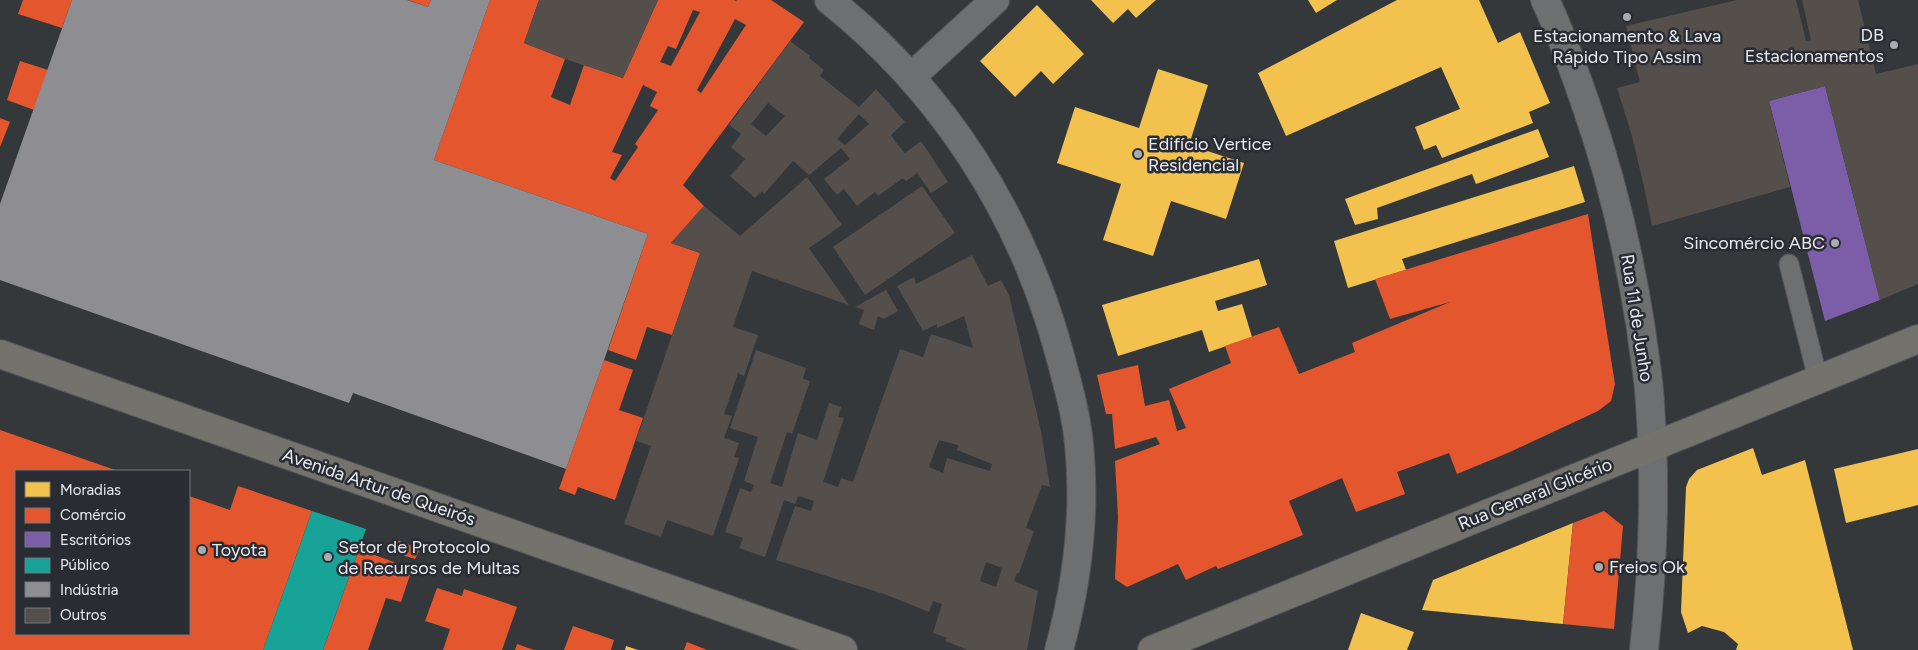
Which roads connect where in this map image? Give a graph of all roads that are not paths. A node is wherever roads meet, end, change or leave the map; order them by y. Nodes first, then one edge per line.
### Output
1 (829, 0) edge
2 (995, 0) edge
3 (1545, 0) edge
4 (912, 76) junction
5 (1789, 264) dead end
6 (1918, 339) edge
7 (0, 354) edge
8 (1818, 380) junction
9 (1652, 446) junction
10 (843, 650) edge
11 (1059, 650) edge
12 (1152, 650) edge
13 (1644, 650) edge

1 - 4 street
2 - 4 street
3 - 9 street, Rua 11 de Junho
4 - 11 street
5 - 8 lane
6 - 8 main road, Rua General Glicério
7 - 10 main road, Avenida Artur de Queirós
8 - 9 main road, Rua General Glicério
9 - 12 main road, Rua General Glicério
9 - 13 street, Rua 11 de Junho

